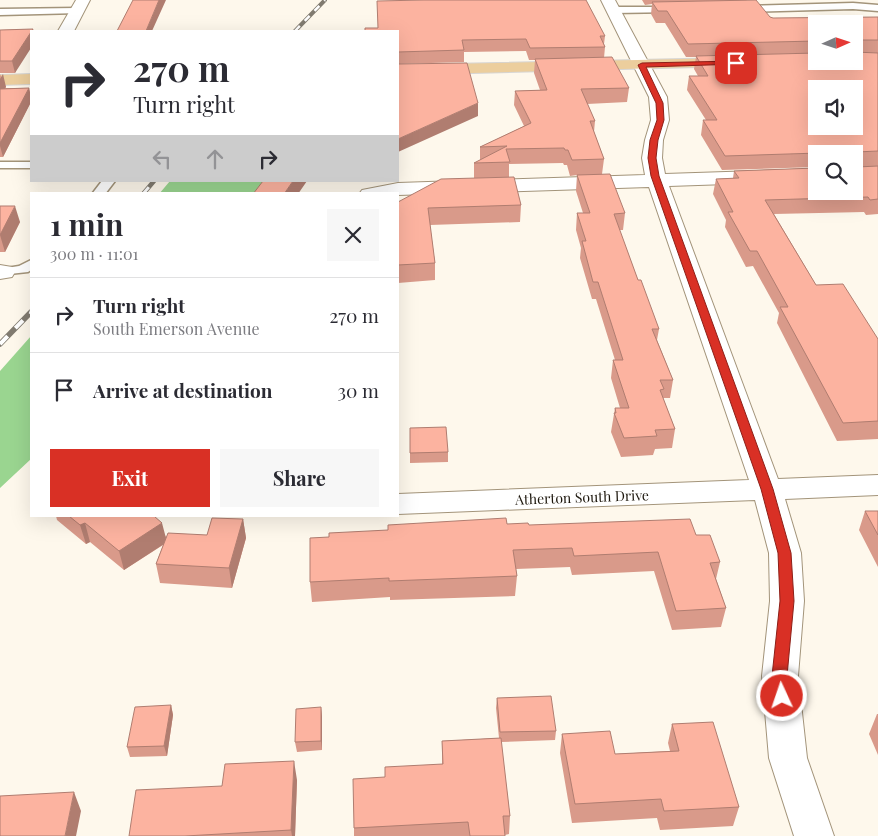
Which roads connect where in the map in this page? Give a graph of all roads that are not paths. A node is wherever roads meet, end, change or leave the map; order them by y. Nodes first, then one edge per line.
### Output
1 (611, 5) edge
2 (80, 6) edge
3 (878, 8) edge
4 (733, 9) edge
5 (679, 10) edge
6 (0, 12) edge
7 (67, 30) edge
8 (746, 62) edge
9 (642, 65) junction
10 (399, 70) edge
11 (30, 79) edge
12 (0, 80) edge
13 (0, 165) edge
14 (30, 165) edge
15 (808, 176) edge
16 (657, 181) junction
17 (108, 182) edge
18 (100, 192) edge
19 (380, 192) edge
20 (30, 265) edge
21 (2, 272) edge
22 (878, 485) edge
23 (767, 489) junction
24 (399, 504) edge
25 (814, 836) edge

1 - 5 lane
1 - 9 street
2 - 6 lane
2 - 7 street
3 - 4 lane
8 - 9 main road
9 - 10 main road
9 - 16 street
11 - 12 main road
13 - 14 lane
15 - 16 street
16 - 19 street
16 - 23 street
17 - 18 lane
20 - 21 lane
22 - 23 street, Atherton South Drive
23 - 24 street, Atherton South Drive
23 - 25 street

